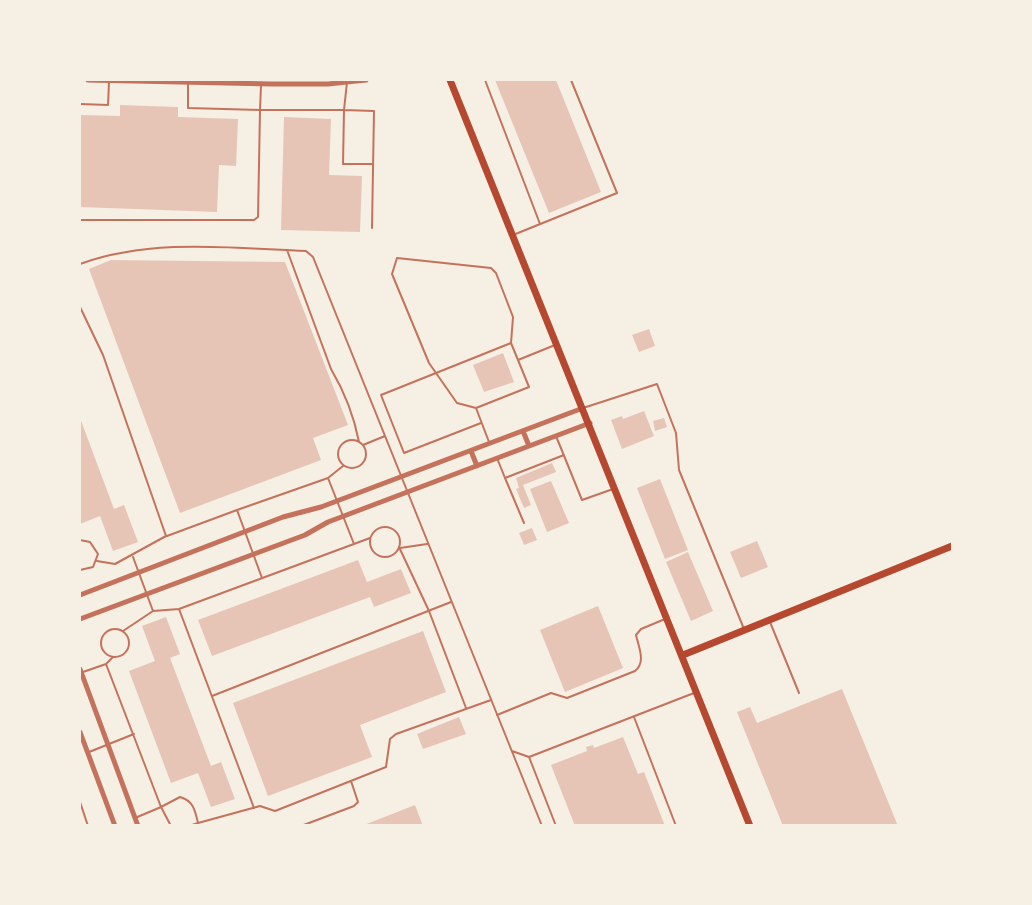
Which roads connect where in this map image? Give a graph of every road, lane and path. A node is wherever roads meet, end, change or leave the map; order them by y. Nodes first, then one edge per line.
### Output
1 (88, 80) edge
2 (109, 80) edge
3 (152, 80) edge
4 (366, 80) edge
5 (450, 80) edge
6 (485, 80) edge
7 (571, 80) edge
8 (188, 81) junction
9 (272, 82) edge
10 (347, 82) junction
11 (261, 83) junction
12 (80, 104) edge
13 (260, 110) junction
14 (344, 110) junction
15 (373, 165) junction
16 (80, 220) edge
17 (540, 224) junction
18 (372, 228) dead end
19 (513, 235) junction
20 (287, 250) junction
21 (80, 264) edge
22 (80, 308) edge
23 (511, 343) junction
24 (558, 344) junction
25 (518, 360) junction
26 (436, 373) junction
27 (476, 408) junction
28 (583, 408) junction
29 (482, 423) junction
30 (590, 423) junction
31 (523, 431) junction
32 (385, 436) junction
33 (556, 436) junction
34 (359, 442) junction
35 (489, 444) junction
36 (363, 445) junction
37 (530, 446) junction
38 (471, 451) junction
39 (564, 455) junction
40 (497, 458) junction
41 (343, 466) junction
42 (477, 466) junction
43 (402, 477) junction
44 (328, 478) junction
45 (505, 478) junction
46 (615, 488) junction
47 (407, 492) junction
48 (336, 501) junction
49 (237, 510) junction
50 (342, 516) junction
51 (524, 523) dead end
52 (244, 532) junction
53 (166, 536) junction
54 (370, 538) junction
55 (80, 540) edge
56 (354, 544) junction
57 (428, 544) junction
58 (952, 546) edge
59 (400, 547) junction
60 (253, 554) junction
61 (133, 556) junction
62 (97, 561) junction
63 (80, 570) edge
64 (137, 572) junction
65 (262, 578) junction
66 (146, 594) junction
67 (80, 595) edge
68 (452, 602) junction
69 (179, 609) junction
70 (153, 611) junction
71 (429, 611) junction
72 (668, 618) junction
73 (80, 619) edge
74 (770, 622) junction
75 (123, 632) junction
76 (745, 632) junction
77 (683, 655) junction
78 (112, 657) junction
79 (106, 664) junction
80 (80, 671) edge
81 (698, 692) junction
82 (799, 693) dead end
83 (212, 696) junction
84 (491, 700) junction
85 (466, 709) junction
86 (497, 715) junction
87 (634, 717) junction
88 (80, 732) edge
89 (134, 734) junction
90 (108, 744) junction
91 (512, 751) junction
92 (87, 753) junction
93 (529, 757) junction
94 (351, 781) junction
95 (80, 802) edge
96 (161, 807) junction
97 (254, 808) junction
98 (135, 818) junction
99 (198, 823) junction
100 (309, 824) edge
101 (88, 825) edge
102 (115, 825) edge
103 (138, 825) edge
104 (171, 825) edge
105 (189, 825) edge
106 (301, 825) edge
107 (542, 825) edge
108 (556, 825) edge
109 (676, 825) edge
110 (750, 825) edge

1 - 2 street
2 - 3 street
2 - 12 lane
3 - 8 street
4 - 10 street
5 - 19 main road
6 - 17 lane
7 - 17 lane
8 - 11 street
8 - 13 lane
9 - 10 street
9 - 11 street
10 - 14 lane
11 - 13 lane
13 - 14 lane
13 - 16 lane
14 - 15 lane
14 - 15 lane
15 - 18 lane
17 - 19 lane
19 - 24 main road
20 - 21 lane
20 - 32 lane
20 - 34 lane
22 - 53 lane
23 - 25 lane
23 - 26 lane
23 - 26 lane
24 - 25 lane
24 - 28 main road
25 - 27 lane
26 - 27 lane
26 - 29 lane
27 - 29 lane
28 - 30 main road
28 - 31 street
28 - 76 lane
29 - 35 lane
30 - 33 street
30 - 46 main road
31 - 35 street
31 - 37 street
32 - 36 lane
32 - 43 lane
33 - 37 street
33 - 39 lane
34 - 36 lane
34 - 41 lane
35 - 38 street
36 - 41 lane
37 - 40 street
38 - 42 street
38 - 43 street
39 - 45 lane
39 - 46 lane
40 - 42 street
40 - 45 lane
41 - 44 lane
42 - 47 street
43 - 47 lane
43 - 48 street
44 - 48 lane
44 - 49 lane
45 - 51 lane
46 - 72 main road
47 - 50 street
47 - 57 lane
48 - 50 lane
48 - 52 street
49 - 52 lane
49 - 53 lane
50 - 56 lane
50 - 60 street
52 - 60 lane
52 - 64 street
53 - 61 lane
54 - 56 lane
54 - 59 lane
54 - 59 lane
55 - 62 lane
56 - 65 lane
57 - 59 lane
57 - 68 lane
58 - 74 main road
59 - 71 lane
60 - 65 lane
60 - 66 street
61 - 62 lane
61 - 64 lane
62 - 63 lane
64 - 66 lane
64 - 67 street
65 - 69 lane
66 - 70 lane
66 - 73 street
68 - 71 lane
68 - 84 lane
69 - 70 lane
69 - 83 lane
70 - 75 lane
71 - 83 lane
71 - 85 lane
72 - 77 main road
72 - 86 lane
74 - 76 main road
74 - 82 lane
75 - 78 lane
75 - 78 lane
76 - 77 main road
77 - 81 main road
78 - 79 lane
79 - 80 lane
79 - 89 lane
80 - 90 street
81 - 87 lane
81 - 110 main road
83 - 97 lane
84 - 85 lane
84 - 86 lane
85 - 94 lane
86 - 91 lane
87 - 93 lane
87 - 109 lane
88 - 92 street
89 - 90 lane
89 - 96 lane
90 - 92 lane
90 - 98 street
91 - 93 lane
91 - 107 lane
92 - 102 street
93 - 108 lane
94 - 97 lane
94 - 100 lane
95 - 101 lane
96 - 98 lane
96 - 99 lane
96 - 104 lane
97 - 99 lane
98 - 103 street
99 - 105 lane
100 - 106 lane

